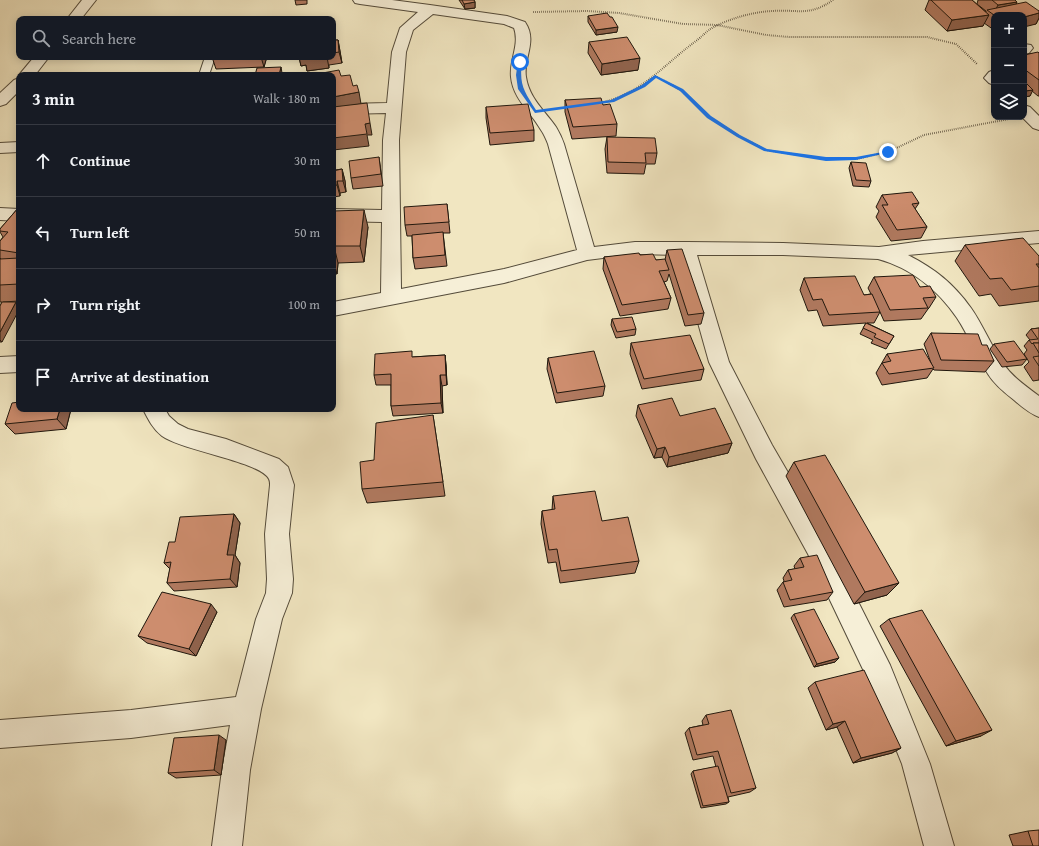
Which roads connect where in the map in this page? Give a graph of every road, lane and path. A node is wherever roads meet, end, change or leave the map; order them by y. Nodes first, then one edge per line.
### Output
1 (89, 0) edge
2 (360, 0) edge
3 (833, 0) edge
4 (430, 9) junction
5 (530, 12) dead end
6 (76, 16) edge
7 (717, 25) junction
8 (39, 60) edge
9 (209, 60) edge
10 (29, 72) edge
11 (205, 72) edge
12 (655, 76) junction
13 (991, 76) edge
14 (16, 86) edge
15 (0, 101) edge
16 (595, 104) edge
17 (395, 108) junction
18 (336, 111) edge
19 (1027, 119) edge
20 (991, 120) edge
21 (1039, 125) edge
22 (16, 147) edge
23 (0, 148) edge
24 (0, 214) edge
25 (16, 215) edge
26 (336, 215) edge
27 (390, 216) junction
28 (1039, 237) edge
29 (686, 248) junction
30 (878, 253) junction
31 (588, 254) junction
32 (390, 298) junction
33 (336, 309) edge
34 (16, 364) edge
35 (0, 365) edge
36 (1039, 408) edge
37 (156, 412) edge
38 (247, 709) junction
39 (0, 734) edge
40 (227, 846) edge
41 (939, 846) edge

1 - 6 street
2 - 4 street
3 - 7 path
4 - 17 street
4 - 31 street
5 - 7 path
7 - 12 path
7 - 13 path
8 - 10 street
9 - 11 lane
12 - 16 path
12 - 20 path
14 - 15 street
17 - 18 street
17 - 27 street
19 - 21 street
22 - 23 street
24 - 25 street
26 - 27 street
27 - 32 street
28 - 30 street
29 - 30 street
29 - 31 street
29 - 41 street
30 - 36 street
31 - 32 street
32 - 33 street
34 - 35 street
37 - 38 street
38 - 39 street
38 - 40 street

